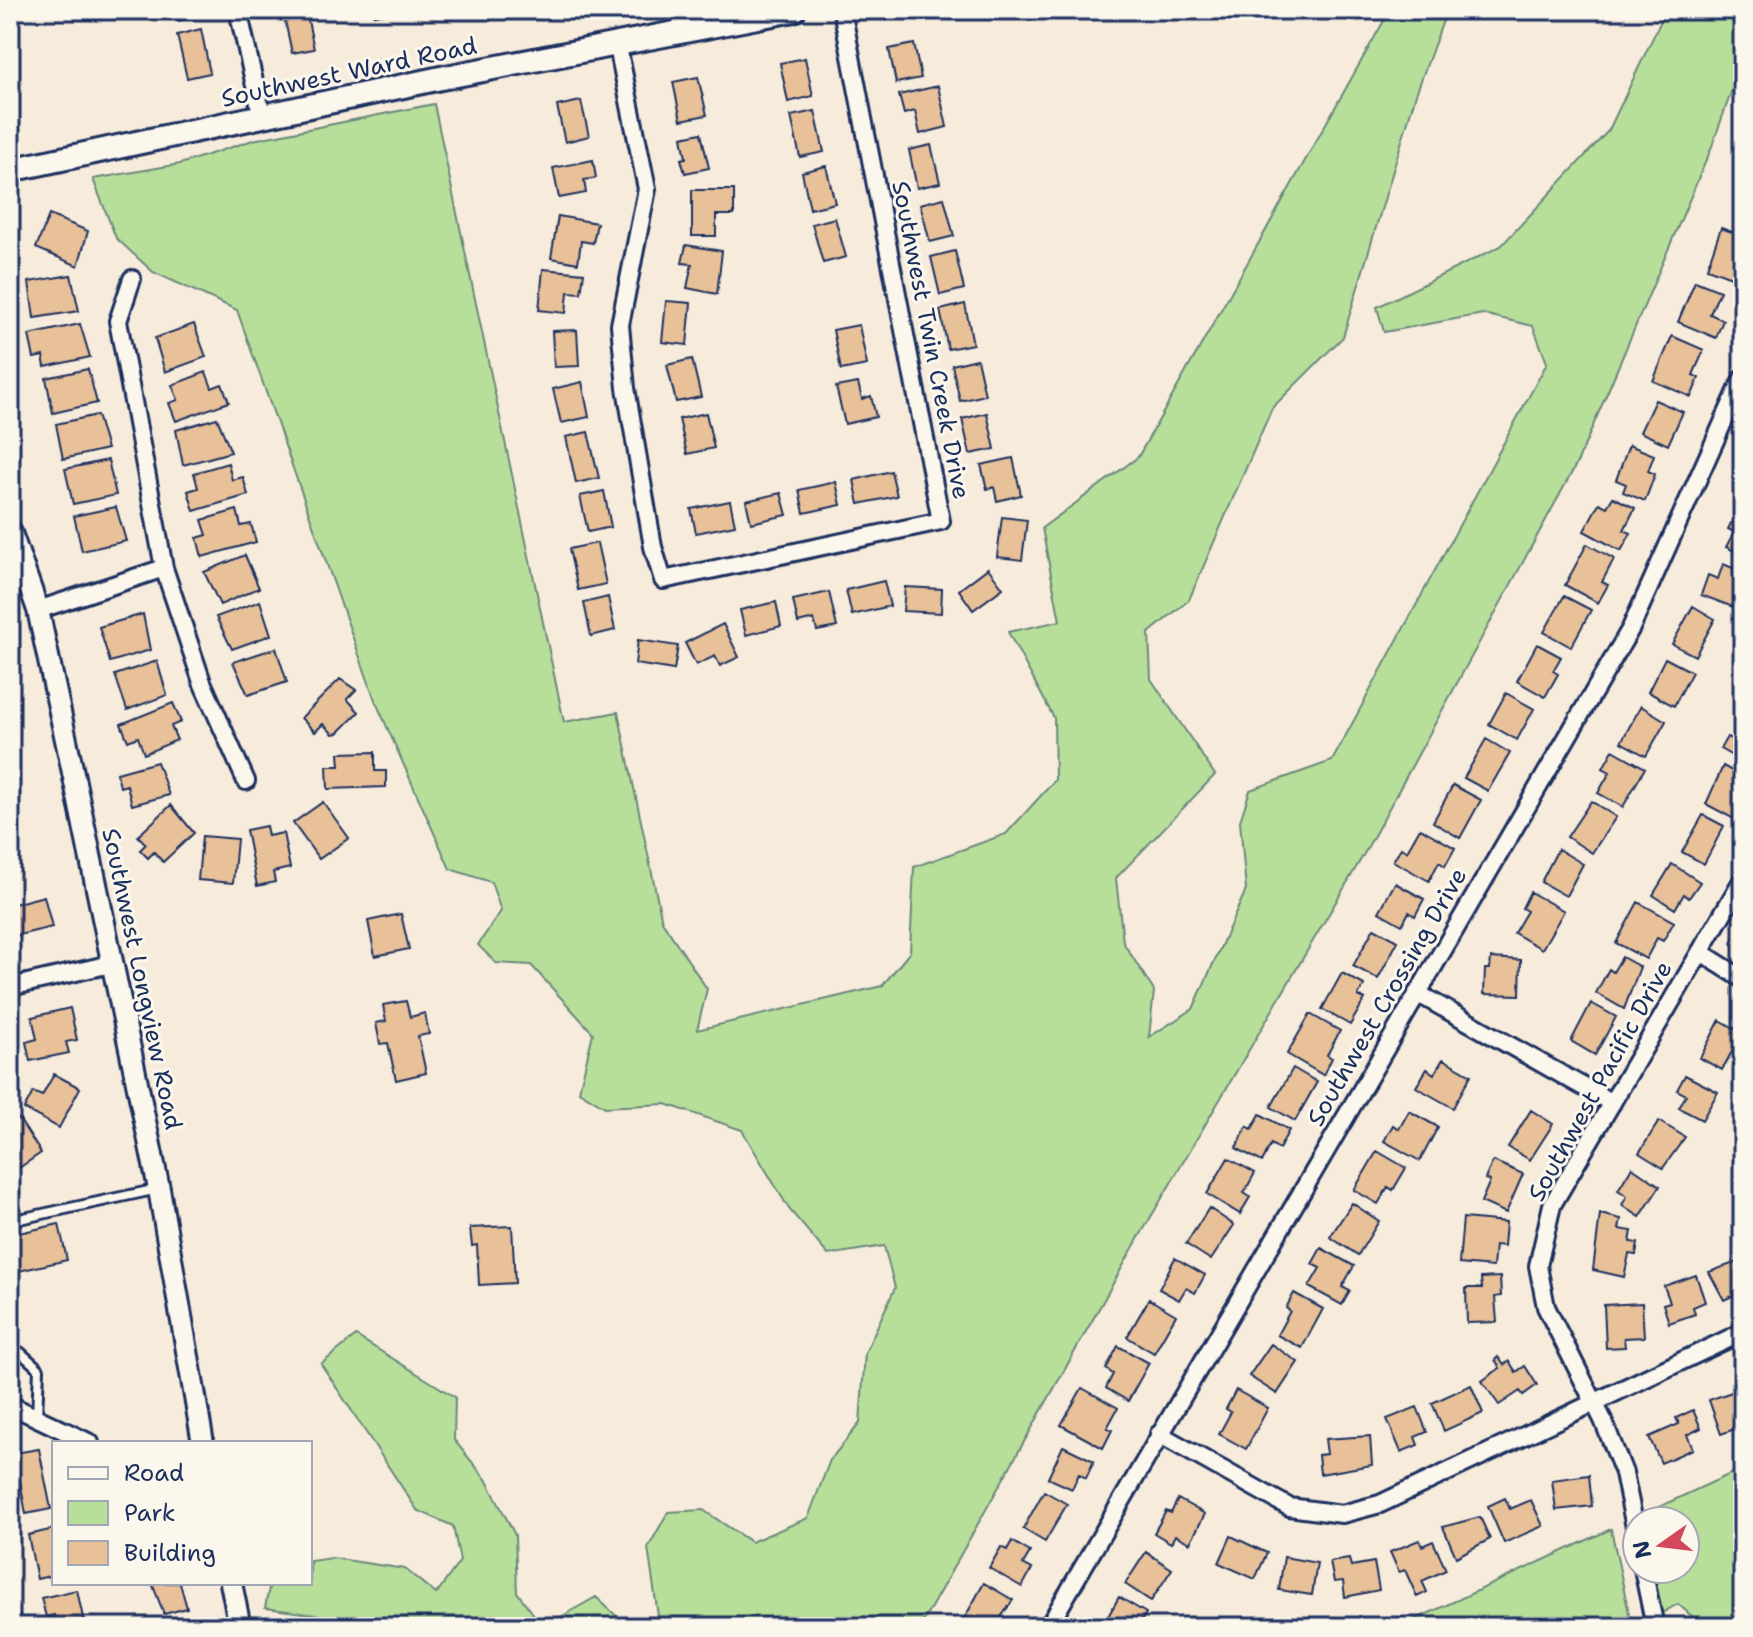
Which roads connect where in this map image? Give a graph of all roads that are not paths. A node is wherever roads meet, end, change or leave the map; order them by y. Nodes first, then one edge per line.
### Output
1 (238, 10) edge
2 (794, 10) edge
3 (842, 10) edge
4 (617, 42) junction
5 (262, 117) junction
6 (10, 170) edge
7 (132, 279) dead end
8 (1743, 378) edge
9 (10, 530) edge
10 (164, 568) junction
11 (38, 610) junction
12 (246, 781) dead end
13 (1743, 879) edge
14 (1700, 952) junction
15 (111, 964) junction
16 (1743, 979) edge
17 (10, 987) edge
18 (1417, 993) junction
19 (1612, 1103) junction
20 (159, 1189) junction
21 (10, 1221) edge
22 (1743, 1332) edge
23 (10, 1353) edge
24 (1594, 1403) junction
25 (10, 1405) edge
26 (37, 1418) junction
27 (1159, 1434) junction
28 (86, 1441) edge
29 (203, 1441) edge
30 (1630, 1505) edge
31 (231, 1585) edge
32 (1646, 1585) edge
33 (240, 1627) edge
34 (1048, 1627) edge
35 (1655, 1627) edge

1 - 5 street
2 - 4 main road, Southwest Ward Road
3 - 4 street, Southwest Twin Creek Drive
4 - 5 main road, Southwest Ward Road
5 - 6 main road, Southwest Ward Road
7 - 10 street
8 - 18 street, Southwest Crossing Drive
9 - 11 street, Southwest Longview Road
10 - 11 street
10 - 12 street
11 - 15 street, Southwest Longview Road
13 - 14 street, Southwest Pacific Drive
14 - 16 street
14 - 19 street, Southwest Pacific Drive
15 - 17 street
15 - 20 street, Southwest Longview Road
18 - 19 street
18 - 27 street, Southwest Crossing Drive
19 - 24 street, Southwest Pacific Drive
20 - 21 lane
20 - 29 street, Southwest Longview Road
22 - 24 street
23 - 26 lane
24 - 27 street
24 - 30 street, Southwest Pacific Drive
25 - 26 street
26 - 28 street
27 - 34 street, Southwest Crossing Drive
31 - 33 street
32 - 35 street

